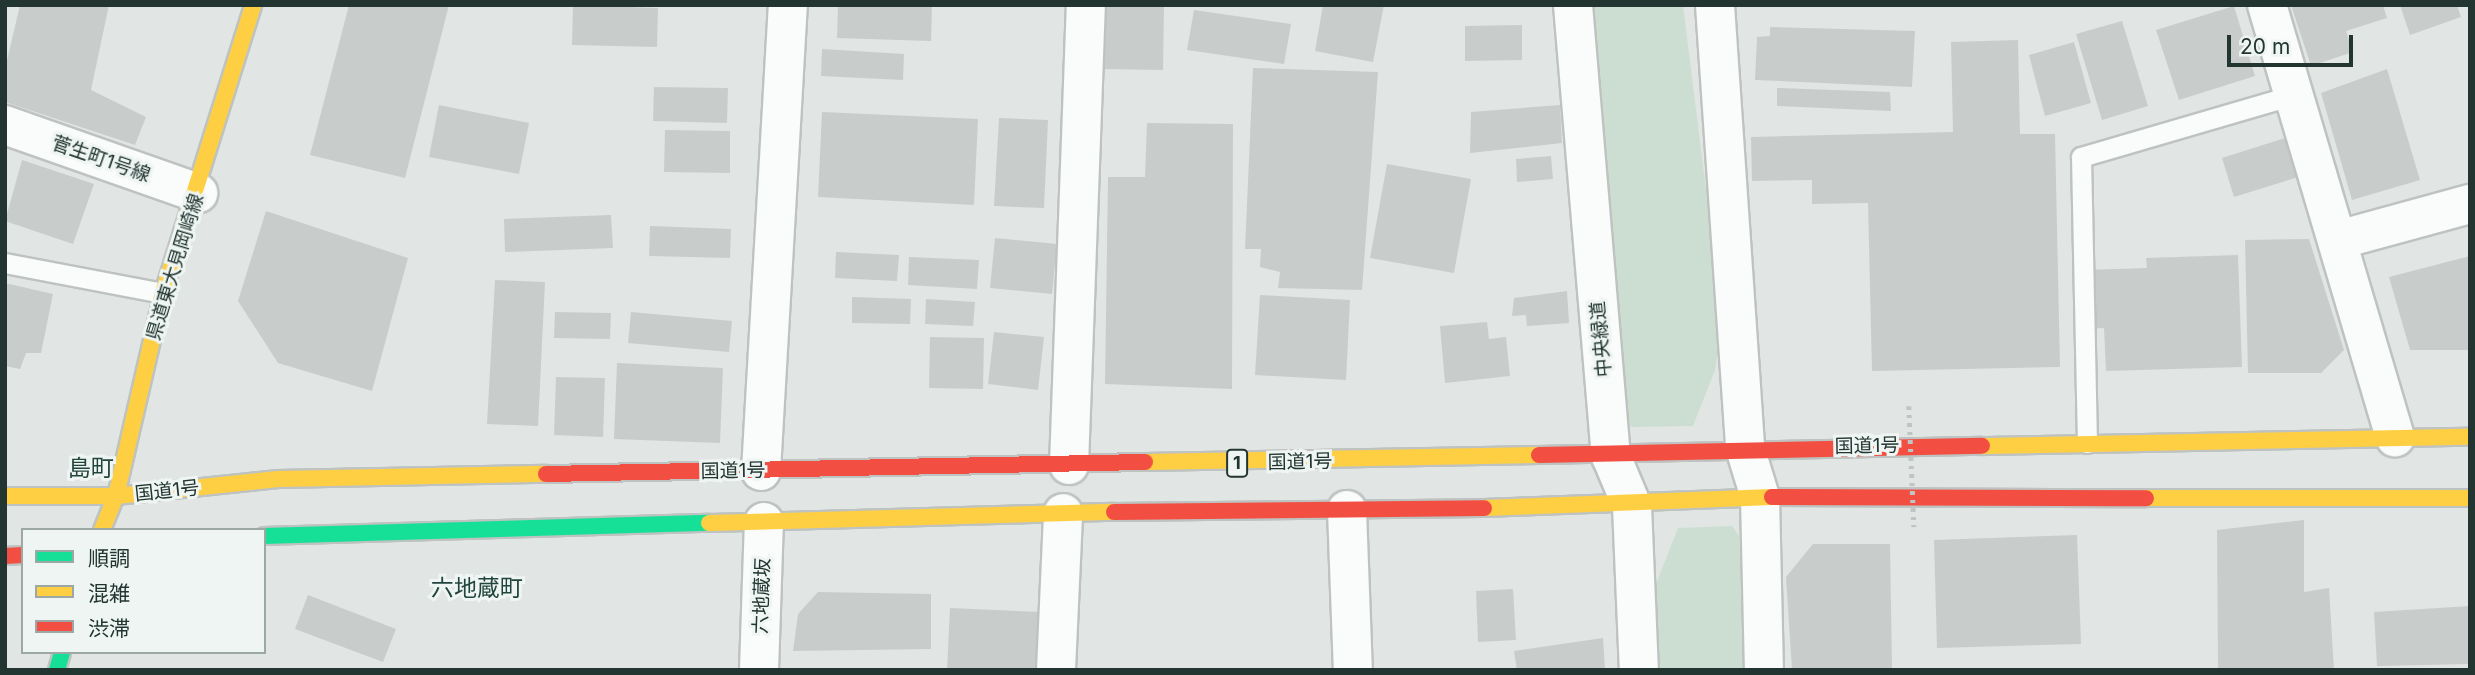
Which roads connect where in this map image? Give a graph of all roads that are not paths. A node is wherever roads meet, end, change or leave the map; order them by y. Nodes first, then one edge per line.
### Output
1 (253, 5) edge
2 (788, 5) edge
3 (1086, 5) edge
4 (1573, 5) edge
5 (1716, 5) edge
6 (2267, 5) edge
7 (2292, 95) junction
8 (5, 125) edge
9 (198, 193) junction
10 (2470, 204) edge
11 (2338, 240) junction
12 (5, 263) edge
13 (163, 293) junction
14 (2470, 437) edge
15 (2395, 438) junction
16 (2087, 443) junction
17 (1745, 448) junction
18 (1611, 456) junction
19 (1069, 466) junction
20 (761, 471) junction
21 (5, 496) edge
22 (116, 496) junction
23 (1760, 497) junction
24 (2470, 498) edge
25 (1632, 506) junction
26 (1347, 510) junction
27 (1063, 513) junction
28 (764, 522) junction
29 (103, 528) edge
30 (266, 536) edge
31 (759, 670) edge
32 (1056, 670) edge
33 (1353, 670) edge
34 (1639, 670) edge
35 (1764, 670) edge

1 - 9 main road, 県道東大見岡崎線
2 - 20 street
3 - 19 street
4 - 18 street, 中央緑道
5 - 17 street
6 - 7 street
7 - 11 street
7 - 16 lane
8 - 9 street, 菅生町1号線
9 - 13 main road, 県道東大見岡崎線
10 - 11 street
11 - 15 street
12 - 13 lane
13 - 22 main road, 県道東大見岡崎線
14 - 15 main road, 国道1号 / 1
15 - 16 main road, 国道1号 / 1
16 - 17 main road, 国道1号 / 1
17 - 18 main road, 国道1号 / 1
17 - 23 street
18 - 19 main road, 国道1号 / 1
18 - 25 street, 中央緑道
19 - 20 main road, 国道1号 / 1
20 - 22 main road, 国道1号 / 1
21 - 22 main road, 国道1号 / 1
22 - 29 main road, 県道東大見岡崎線
23 - 24 main road
23 - 25 main road
23 - 35 street
25 - 26 main road
25 - 34 street, 中央緑道
26 - 27 main road
26 - 33 street
27 - 28 main road
27 - 32 street
28 - 30 main road
28 - 31 street, 六地蔵坂

